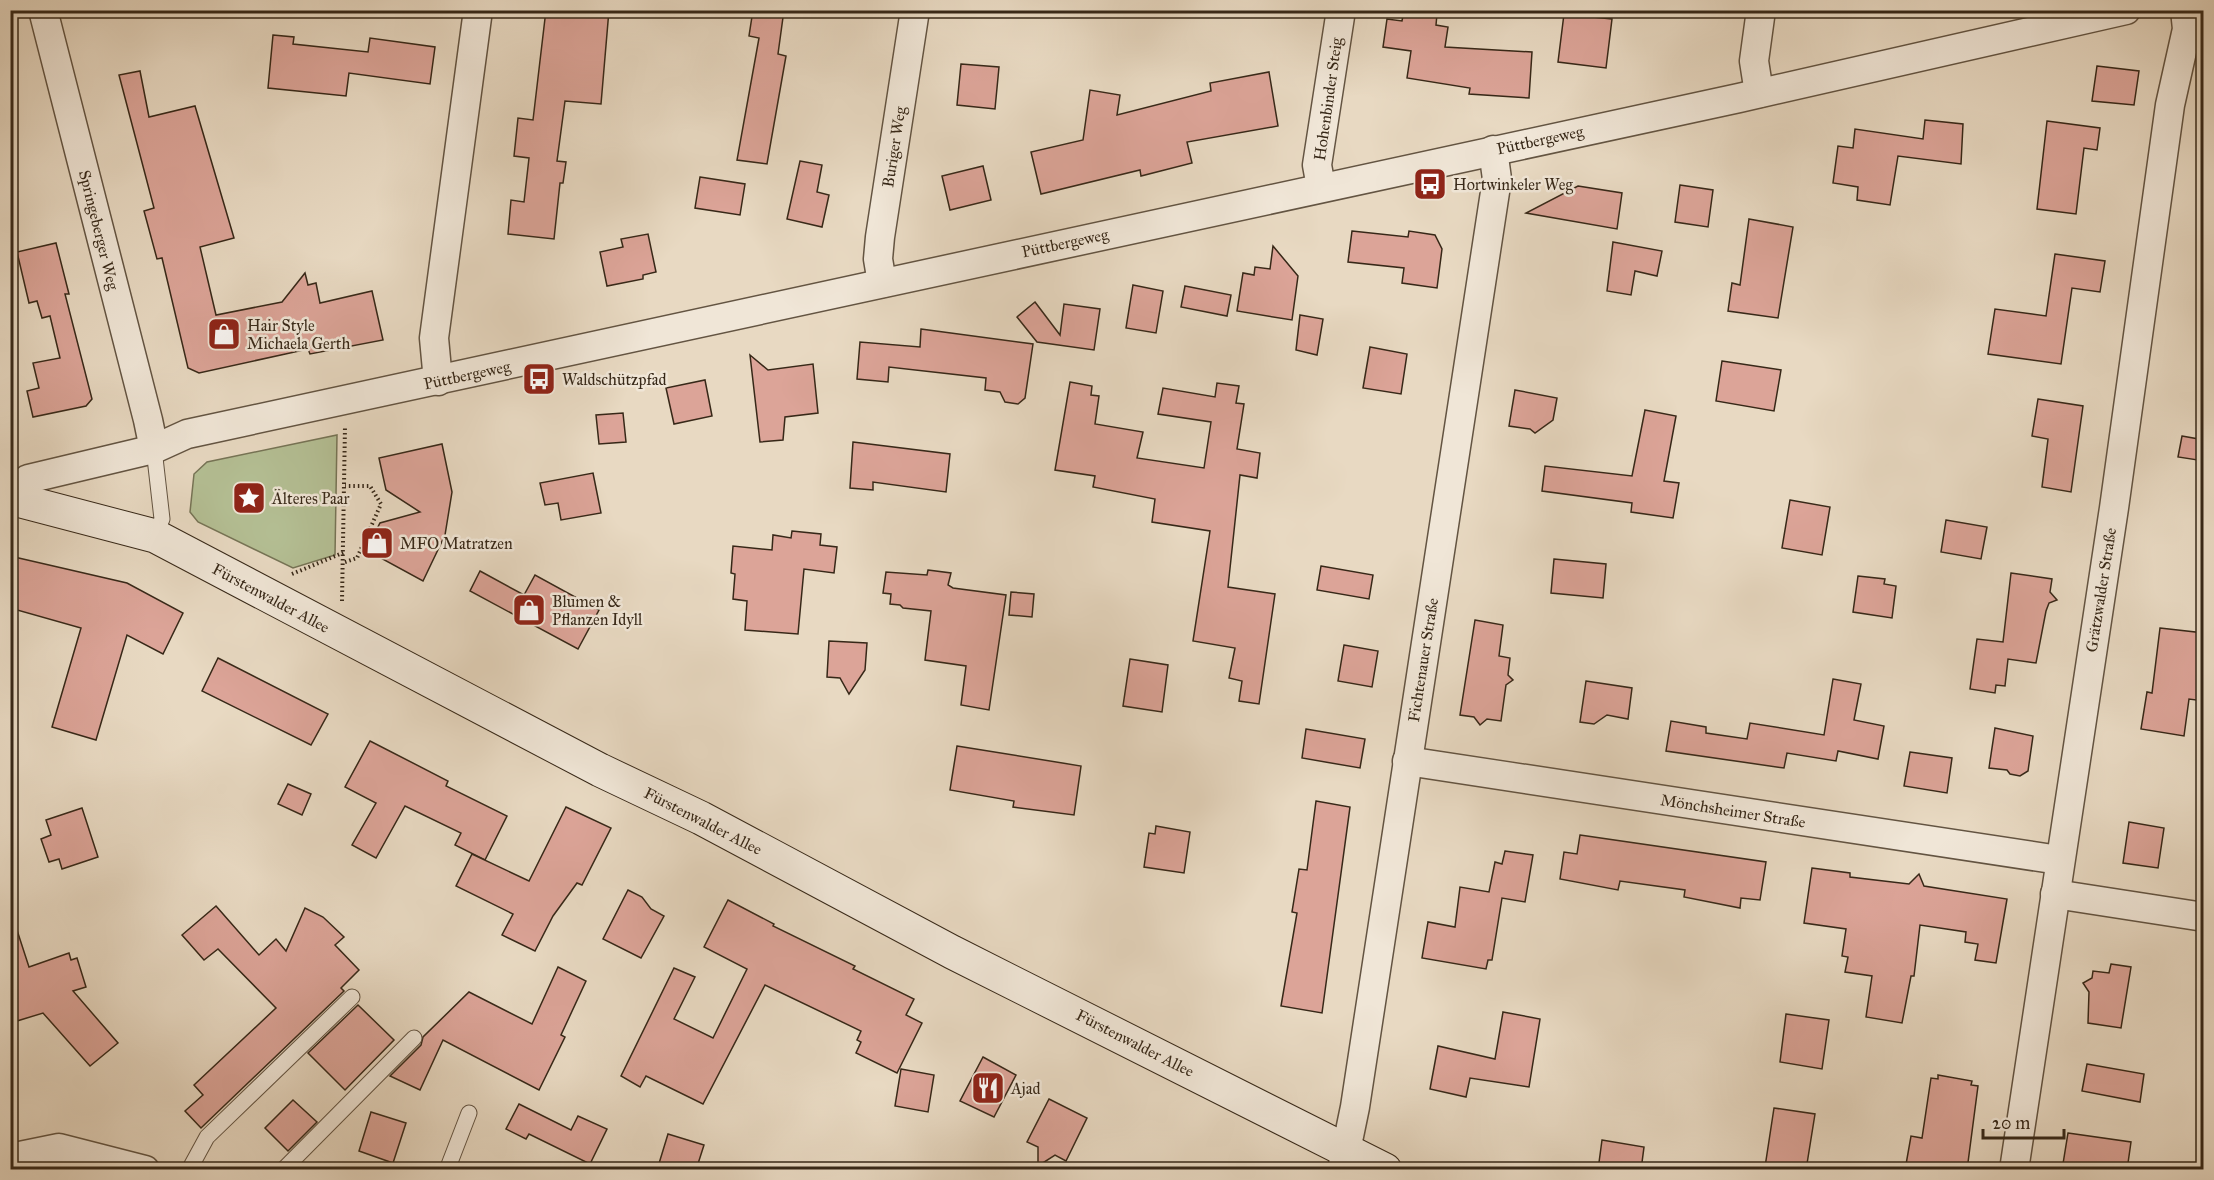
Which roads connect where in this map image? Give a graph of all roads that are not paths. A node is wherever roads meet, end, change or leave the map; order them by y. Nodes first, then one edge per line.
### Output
1 (43, 10) edge
2 (478, 10) edge
3 (915, 10) edge
4 (1341, 10) edge
5 (1761, 10) edge
6 (2126, 10) edge
7 (2185, 10) edge
8 (1759, 93) junction
9 (1493, 150) junction
10 (1321, 187) junction
11 (882, 283) junction
12 (438, 381) junction
13 (154, 449) junction
14 (17, 500) edge
15 (155, 536) junction
16 (1407, 761) junction
17 (2059, 860) junction
18 (2055, 894) junction
19 (2204, 917) edge
20 (352, 997) dead end
21 (414, 1038) dead end
22 (469, 1113) dead end
23 (10, 1158) edge
24 (1344, 1160) edge
25 (145, 1170) edge
26 (189, 1170) edge
27 (283, 1170) edge
28 (447, 1170) edge
29 (1385, 1170) edge
30 (2014, 1170) edge

1 - 13 street, Springeberger Weg
2 - 12 street
3 - 11 street, Buriger Weg
4 - 10 street, Hohenbinder Steig
5 - 8 street
6 - 8 street, Püttbergeweg
7 - 17 street, Grätzwalder Straße
8 - 9 street, Püttbergeweg
9 - 10 street, Püttbergeweg
9 - 16 street, Fichtenauer Straße
10 - 11 street, Püttbergeweg
11 - 12 street, Püttbergeweg
12 - 13 street, Püttbergeweg
13 - 14 street, Püttbergeweg
13 - 15 lane
14 - 15 main road, Fürstenwalder Allee
15 - 24 main road, Fürstenwalder Allee
16 - 17 street, Mönchsheimer Straße
16 - 24 street, Fichtenauer Straße
17 - 18 street, Grätzwalder Straße
18 - 19 street
18 - 30 street, Grätzwalder Straße
20 - 26 lane
21 - 27 lane
22 - 28 lane
23 - 25 street
24 - 29 main road, Fürstenwalder Allee

